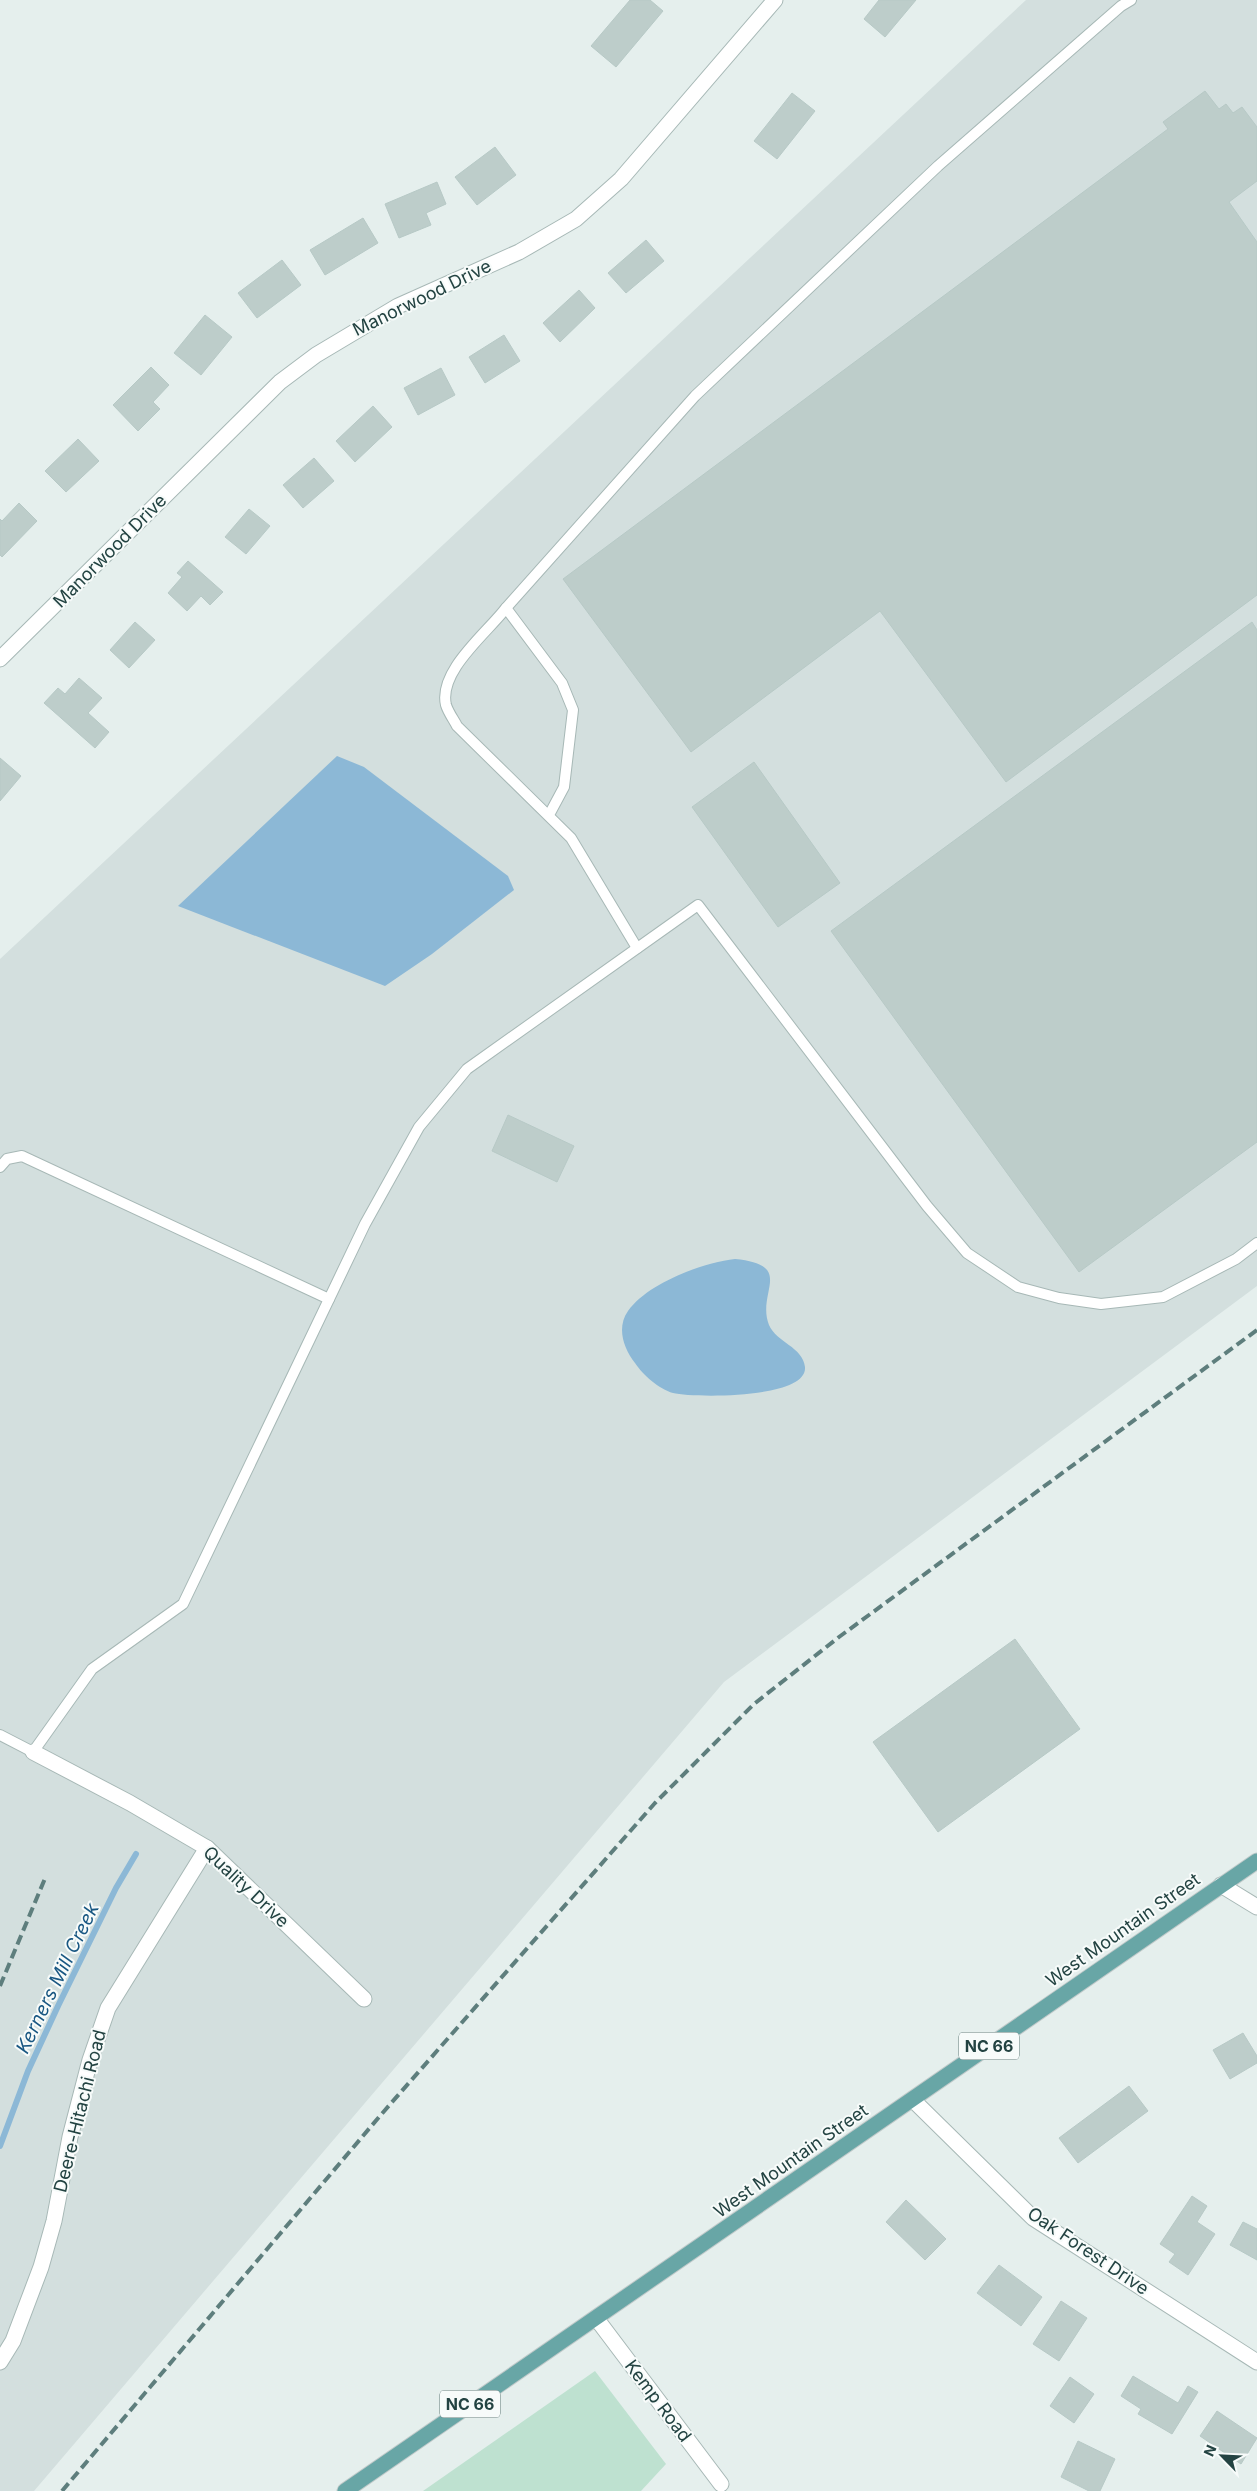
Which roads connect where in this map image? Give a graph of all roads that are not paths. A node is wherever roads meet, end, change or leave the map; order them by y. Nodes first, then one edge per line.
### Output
1 (775, 0) edge
2 (1131, 0) edge
3 (506, 608) junction
4 (0, 659) edge
5 (549, 815) junction
6 (637, 948) junction
7 (0, 1167) edge
8 (1257, 1243) edge
9 (329, 1299) junction
10 (0, 1735) edge
11 (33, 1752) junction
12 (207, 1848) junction
13 (1257, 1861) edge
14 (1221, 1885) junction
15 (1257, 1907) edge
16 (364, 1998) dead end
17 (912, 2100) junction
18 (596, 2318) junction
19 (0, 2362) edge
20 (1257, 2362) edge
21 (721, 2484) dead end
22 (345, 2491) edge

1 - 4 street, Manorwood Drive
2 - 3 lane
3 - 5 lane
3 - 5 lane
5 - 6 lane
6 - 8 lane
6 - 9 lane
7 - 9 lane
9 - 11 lane
10 - 11 lane
11 - 12 street, Quality Drive
12 - 16 street, Quality Drive
12 - 19 street, Deere-Hitachi Road
13 - 14 main road, West Mountain Street / NC 66
14 - 15 street
14 - 17 main road, West Mountain Street / NC 66
17 - 18 main road, West Mountain Street / NC 66
17 - 20 street, Oak Forest Drive
18 - 21 street, Kemp Road
18 - 22 main road, West Mountain Street / NC 66

